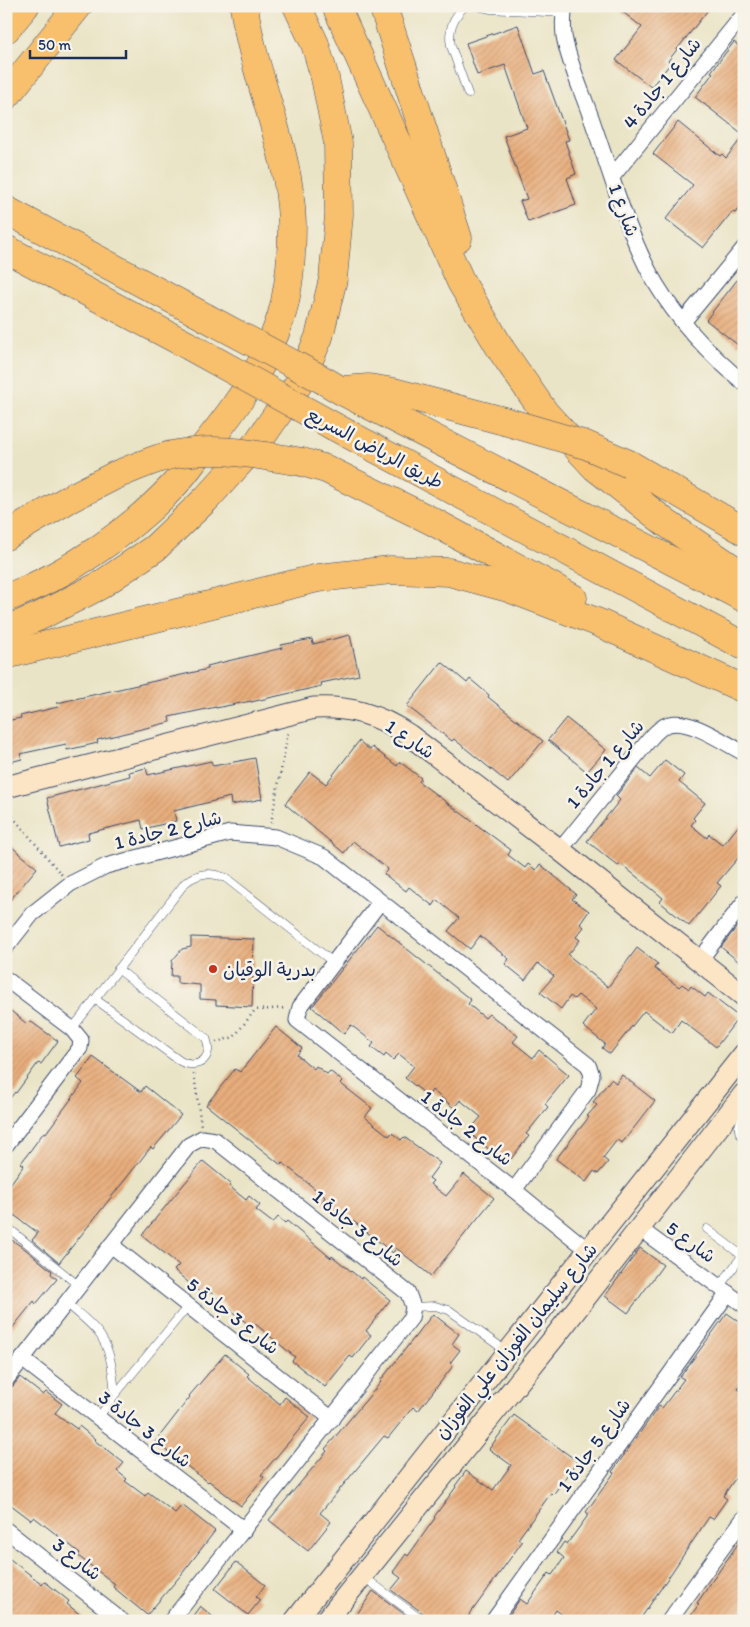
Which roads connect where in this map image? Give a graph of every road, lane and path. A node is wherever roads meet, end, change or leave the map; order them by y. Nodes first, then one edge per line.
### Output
1 (25, 6) edge
2 (78, 6) edge
3 (244, 6) edge
4 (297, 6) edge
5 (336, 6) edge
6 (383, 6) edge
7 (465, 6) edge
8 (478, 6) edge
9 (564, 10) edge
10 (744, 14) edge
11 (6, 29) edge
12 (468, 94) dead end
13 (6, 96) edge
14 (612, 177) junction
15 (8, 211) edge
16 (744, 248) edge
17 (6, 249) edge
18 (683, 322) junction
19 (502, 351) junction
20 (744, 383) edge
21 (332, 386) junction
22 (666, 523) junction
23 (744, 531) edge
24 (6, 536) edge
25 (744, 563) edge
26 (744, 576) edge
27 (6, 598) edge
28 (744, 598) edge
29 (6, 630) edge
30 (744, 646) edge
31 (6, 655) edge
32 (711, 673) junction
33 (744, 689) edge
34 (291, 714) junction
35 (744, 753) edge
36 (6, 787) edge
37 (6, 809) edge
38 (268, 836) junction
39 (560, 850) junction
40 (70, 884) junction
41 (380, 902) junction
42 (744, 902) edge
43 (6, 947) edge
44 (700, 960) junction
45 (334, 963) junction
46 (118, 970) junction
47 (6, 980) edge
48 (744, 996) edge
49 (95, 999) junction
50 (300, 1007) junction
51 (72, 1030) junction
52 (209, 1044) junction
53 (742, 1059) edge
54 (193, 1065) junction
55 (744, 1094) edge
56 (744, 1116) edge
57 (202, 1138) junction
58 (744, 1138) edge
59 (6, 1145) edge
60 (514, 1190) junction
61 (6, 1226) edge
62 (640, 1229) junction
63 (707, 1229) dead end
64 (111, 1245) junction
65 (589, 1251) junction
66 (743, 1256) edge
67 (79, 1286) junction
68 (723, 1290) junction
69 (66, 1303) junction
70 (744, 1305) edge
71 (188, 1306) junction
72 (413, 1307) junction
73 (533, 1320) junction
74 (554, 1338) junction
75 (506, 1353) junction
76 (22, 1359) junction
77 (532, 1365) junction
78 (6, 1380) edge
79 (113, 1398) junction
80 (97, 1418) junction
81 (332, 1419) junction
82 (744, 1518) edge
83 (6, 1530) edge
84 (244, 1530) junction
85 (362, 1576) junction
86 (122, 1621) edge
87 (171, 1621) edge
88 (295, 1621) edge
89 (326, 1621) edge
90 (423, 1621) edge
91 (493, 1621) edge
92 (670, 1621) edge

1 - 11 highway
2 - 13 highway
3 - 27 highway
4 - 29 highway
5 - 19 highway
6 - 19 highway
7 - 12 lane
8 - 9 lane
9 - 14 street, شارع 1
10 - 14 street, شارع 1 جادة 4
14 - 18 street, شارع 1
15 - 21 highway, طريق الرياض السريع, bridge
16 - 18 street
17 - 30 highway, طريق الرياض السريع, bridge
18 - 20 street, شارع 1
19 - 22 highway
21 - 23 highway, bridge
21 - 28 highway, طريق الرياض السريع
22 - 25 highway
22 - 26 highway
24 - 32 highway, bridge
31 - 32 highway
32 - 33 highway
34 - 36 street, شارع 1
34 - 38 path
34 - 39 street, شارع 1
35 - 39 street, شارع 1 جادة 1
37 - 40 path
38 - 40 street, شارع 2 جادة 1
38 - 41 street, شارع 2 جادة 1
39 - 44 street, شارع 1
40 - 43 street, شارع 2 جادة 1
41 - 45 street
41 - 60 street, شارع 2 جادة 1
42 - 44 street
44 - 48 street, شارع 1
45 - 46 lane
45 - 50 street
46 - 49 lane
46 - 52 lane
47 - 51 street
49 - 51 lane
49 - 54 lane
50 - 52 path
50 - 60 street, شارع 2 جادة 1
51 - 59 street
52 - 54 lane
53 - 65 street, شارع سليمان الفوزان علي الفوزان
54 - 57 path
55 - 62 street, شارع سليمان الفوزان علي الفوزان
56 - 58 lane
57 - 64 street
57 - 72 street, شارع 3 جادة 1
60 - 65 street, شارع 2 جادة 1
61 - 67 lane
62 - 68 street, شارع 5
62 - 74 street, شارع سليمان الفوزان علي الفوزان
63 - 66 lane
64 - 67 street
64 - 71 street, شارع 3 جادة 5
65 - 73 street, شارع سليمان الفوزان علي الفوزان
66 - 68 lane
67 - 69 street
68 - 70 street, شارع 5
68 - 91 street, شارع 5 جادة 1
69 - 76 street
69 - 79 lane
71 - 79 lane
71 - 81 street, شارع 3 جادة 5
72 - 75 lane
72 - 81 street
73 - 74 street
73 - 75 street, شارع سليمان الفوزان علي الفوزان
74 - 77 street, شارع سليمان الفوزان علي الفوزان
75 - 77 street
75 - 88 street, شارع سليمان الفوزان علي الفوزان
76 - 78 street
76 - 80 street, شارع 3 جادة 3
77 - 85 street, شارع سليمان الفوزان علي الفوزان
79 - 80 lane
80 - 84 street, شارع 3 جادة 3
81 - 84 street
82 - 92 street
83 - 86 street, شارع 3
84 - 87 street
85 - 89 street, شارع سليمان الفوزان علي الفوزان
85 - 90 lane

